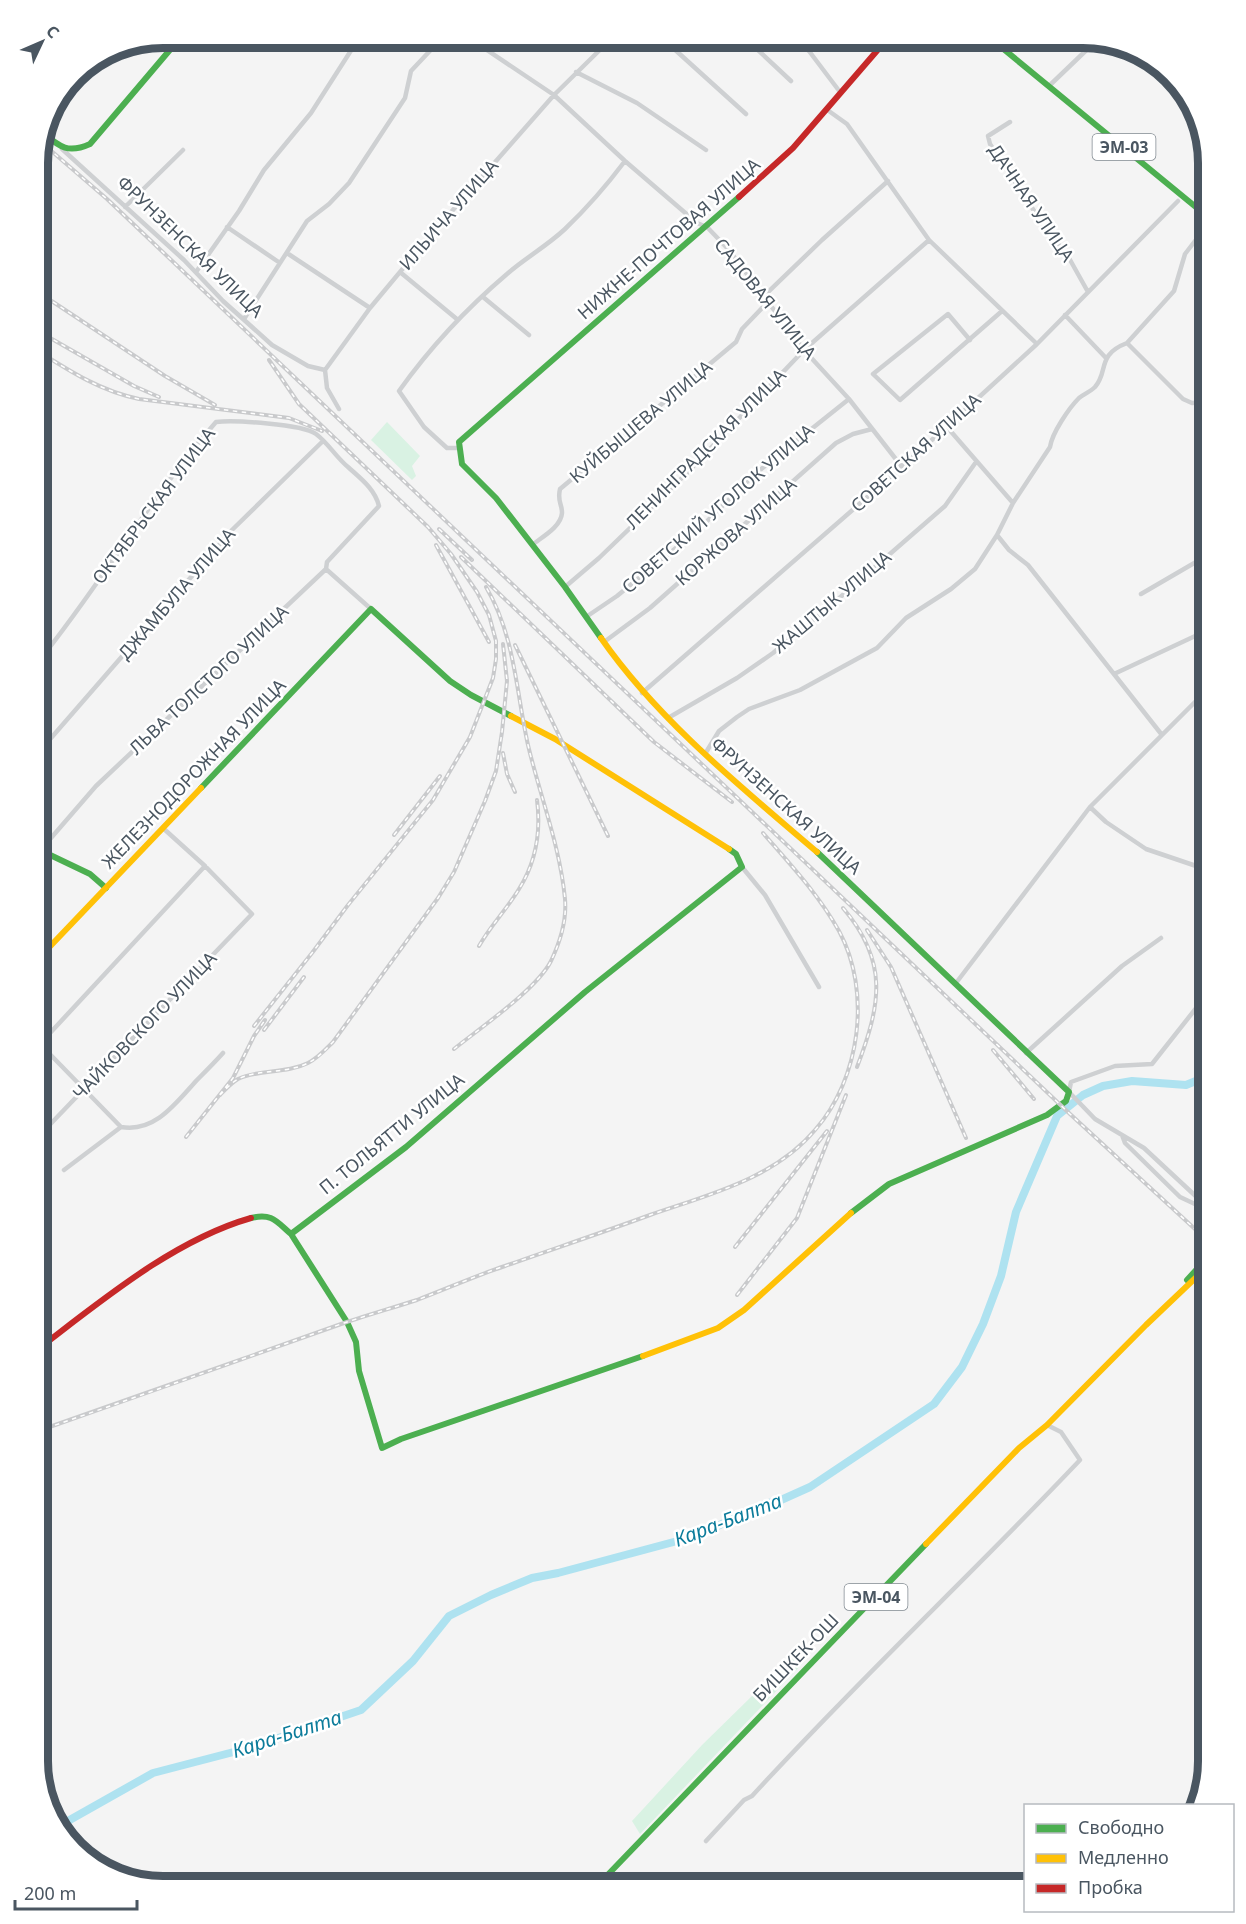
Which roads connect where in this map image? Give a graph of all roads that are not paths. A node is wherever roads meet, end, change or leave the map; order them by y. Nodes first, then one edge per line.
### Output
1 (172, 48) edge
2 (353, 48) edge
3 (433, 48) edge
4 (485, 48) edge
5 (601, 48) edge
6 (673, 48) edge
7 (756, 48) edge
8 (806, 48) edge
9 (879, 48) edge
10 (1003, 48) edge
11 (1089, 48) edge
12 (576, 72) junction
13 (791, 81) dead end
14 (1050, 85) junction
15 (840, 92) junction
16 (554, 95) junction
17 (826, 109) junction
18 (746, 114) dead end
19 (1010, 122) dead end
20 (50, 140) edge
21 (62, 149) junction
22 (183, 150) dead end
23 (706, 150) dead end
24 (625, 161) junction
25 (888, 181) junction
26 (1181, 199) junction
27 (125, 207) junction
28 (1198, 208) edge
29 (706, 227) junction
30 (227, 228) junction
31 (1198, 238) edge
32 (929, 240) junction
33 (287, 253) junction
34 (280, 263) junction
35 (196, 272) junction
36 (400, 272) junction
37 (1088, 292) junction
38 (483, 297) junction
39 (763, 297) junction
40 (767, 303) junction
41 (370, 308) junction
42 (1002, 311) junction
43 (1065, 315) junction
44 (244, 319) junction
45 (458, 320) junction
46 (529, 335) dead end
47 (970, 340) junction
48 (1127, 343) junction
49 (1037, 344) junction
50 (804, 350) junction
51 (1106, 358) junction
52 (325, 370) junction
53 (849, 399) junction
54 (1198, 402) edge
55 (339, 409) dead end
56 (947, 427) junction
57 (872, 429) junction
58 (323, 441) junction
59 (458, 448) junction
60 (976, 462) junction
61 (902, 467) junction
62 (1013, 503) junction
63 (379, 506) joint
64 (997, 535) junction
65 (532, 545) junction
66 (1198, 561) edge
67 (326, 569) junction
68 (565, 587) junction
69 (1141, 594) dead end
70 (371, 609) junction
71 (586, 617) junction
72 (1198, 635) edge
73 (604, 642) junction
74 (48, 650) edge
75 (1114, 674) junction
76 (642, 693) junction
77 (1198, 700) edge
78 (668, 718) junction
79 (1162, 735) junction
80 (48, 742) edge
81 (705, 754) junction
82 (1090, 807) junction
83 (164, 829) junction
84 (48, 842) edge
85 (48, 854) edge
86 (205, 866) junction
87 (1198, 866) edge
88 (742, 867) junction
89 (106, 888) junction
90 (1161, 938) dead end
91 (48, 949) edge
92 (957, 982) junction
93 (819, 987) dead end
94 (1198, 1007) edge
95 (48, 1035) edge
96 (48, 1053) edge
97 (224, 1053) dead end
98 (1026, 1053) junction
99 (86, 1089) junction
100 (1069, 1092) junction
101 (48, 1127) edge
102 (121, 1127) junction
103 (1122, 1135) junction
104 (64, 1170) dead end
105 (1198, 1198) edge
106 (1198, 1204) edge
107 (291, 1234) junction
108 (1198, 1269) edge
109 (1198, 1276) edge
110 (1146, 1325) junction
111 (48, 1341) edge
112 (1047, 1425) junction
113 (706, 1841) dead end
114 (607, 1876) edge

1 - 21 main road
2 - 30 street
3 - 33 street
4 - 16 street, САДОВАЯ УЛИЦА
5 - 12 street, ИЛЬИЧА УЛИЦА
6 - 18 street
7 - 13 street
8 - 15 street
9 - 15 main road, НИЖНЕ-ПОЧТОВАЯ УЛИЦА
10 - 14 main road, ЭМ-03
11 - 14 street
12 - 16 street, ИЛЬИЧА УЛИЦА
12 - 23 street
14 - 26 main road, ЭМ-03
15 - 17 main road, НИЖНЕ-ПОЧТОВАЯ УЛИЦА
16 - 24 street, САДОВАЯ УЛИЦА
16 - 36 street, ИЛЬИЧА УЛИЦА
17 - 25 street
17 - 29 main road, НИЖНЕ-ПОЧТОВАЯ УЛИЦА
19 - 37 street, ДАЧНАЯ УЛИЦА
20 - 21 main road, ФРУНЗЕНСКАЯ УЛИЦА
21 - 27 street, ФРУНЗЕНСКАЯ УЛИЦА
22 - 27 street
24 - 29 street, САДОВАЯ УЛИЦА
24 - 38 street
25 - 32 street
25 - 39 street
26 - 28 main road, ЭМ-03
26 - 37 street, СОВЕТСКАЯ УЛИЦА
27 - 35 street, ФРУНЗЕНСКАЯ УЛИЦА
29 - 39 street, САДОВАЯ УЛИЦА
29 - 59 main road, НИЖНЕ-ПОЧТОВАЯ УЛИЦА
30 - 34 street
30 - 35 street
31 - 48 street
32 - 42 street
32 - 50 street, ЛЕНИНГРАДСКАЯ УЛИЦА
33 - 34 street
33 - 41 street
34 - 44 street
35 - 44 street, ФРУНЗЕНСКАЯ УЛИЦА
36 - 41 street, ИЛЬИЧА УЛИЦА
36 - 45 street
37 - 43 street, СОВЕТСКАЯ УЛИЦА
38 - 45 street
38 - 46 street
39 - 40 street, САДОВАЯ УЛИЦА
40 - 50 street, САДОВАЯ УЛИЦА
40 - 65 street, КУЙБЫШЕВА УЛИЦА
41 - 52 street, ИЛЬИЧА УЛИЦА
42 - 47 street
42 - 49 street
43 - 49 street, СОВЕТСКАЯ УЛИЦА
43 - 51 street
44 - 52 street, ФРУНЗЕНСКАЯ УЛИЦА
45 - 59 street
47 - 47 street
48 - 51 street
48 - 54 street
49 - 56 street, СОВЕТСКАЯ УЛИЦА
50 - 53 street, САДОВАЯ УЛИЦА
50 - 68 street, ЛЕНИНГРАДСКАЯ УЛИЦА
51 - 62 street
52 - 55 street
53 - 57 street, САДОВАЯ УЛИЦА
53 - 71 street, СОВЕТСКИЙ УГОЛОК УЛИЦА
56 - 60 street
56 - 61 street, СОВЕТСКАЯ УЛИЦА
57 - 61 street, САДОВАЯ УЛИЦА
57 - 73 street, КОРЖОВА УЛИЦА
58 - 63 street, ОКТЯБРЬСКАЯ УЛИЦА
58 - 74 street, ОКТЯБРЬСКАЯ УЛИЦА
58 - 80 street, ДЖАМБУЛА УЛИЦА
59 - 65 main road, ФРУНЗЕНСКАЯ УЛИЦА
60 - 62 street
60 - 78 street, ЖАШТЫК УЛИЦА
61 - 76 street, СОВЕТСКАЯ УЛИЦА
62 - 64 street
63 - 67 street, ЛЬВА ТОЛСТОГО УЛИЦА
64 - 75 street
64 - 81 street
65 - 68 main road, ФРУНЗЕНСКАЯ УЛИЦА
66 - 69 street
67 - 70 street
67 - 84 street, ЛЬВА ТОЛСТОГО УЛИЦА
68 - 71 main road, ФРУНЗЕНСКАЯ УЛИЦА
70 - 83 main road, ЖЕЛЕЗНОДОРОЖНАЯ УЛИЦА
70 - 88 main road
71 - 73 main road, ФРУНЗЕНСКАЯ УЛИЦА
72 - 75 street
73 - 76 main road, ФРУНЗЕНСКАЯ УЛИЦА
75 - 79 street
76 - 78 main road, ФРУНЗЕНСКАЯ УЛИЦА
77 - 79 street
78 - 81 main road, ФРУНЗЕНСКАЯ УЛИЦА
79 - 82 street
81 - 92 main road, ФРУНЗЕНСКАЯ УЛИЦА
82 - 87 street
82 - 92 street
83 - 86 street
83 - 89 main road, ЖЕЛЕЗНОДОРОЖНАЯ УЛИЦА
85 - 89 main road
86 - 95 street
86 - 99 street, ЧАЙКОВСКОГО УЛИЦА
88 - 93 street
88 - 107 main road, П. ТОЛЬЯТТИ УЛИЦА
89 - 91 main road, ЖЕЛЕЗНОДОРОЖНАЯ УЛИЦА
90 - 98 street
92 - 98 main road, ФРУНЗЕНСКАЯ УЛИЦА
94 - 100 street
96 - 99 street
97 - 102 street
98 - 100 main road, ФРУНЗЕНСКАЯ УЛИЦА
99 - 101 street, ЧАЙКОВСКОГО УЛИЦА
99 - 102 street
100 - 103 street, ФРУНЗЕНСКАЯ УЛИЦА
100 - 107 main road
102 - 104 street
103 - 105 street, ФРУНЗЕНСКАЯ УЛИЦА
103 - 106 street
107 - 111 main road
108 - 110 main road, БИШКЕК-ОШ / ЭМ-04
109 - 110 main road, БИШКЕК-ОШ / ЭМ-04
110 - 112 main road, БИШКЕК-ОШ / ЭМ-04
112 - 113 street
112 - 114 main road, БИШКЕК-ОШ / ЭМ-04

